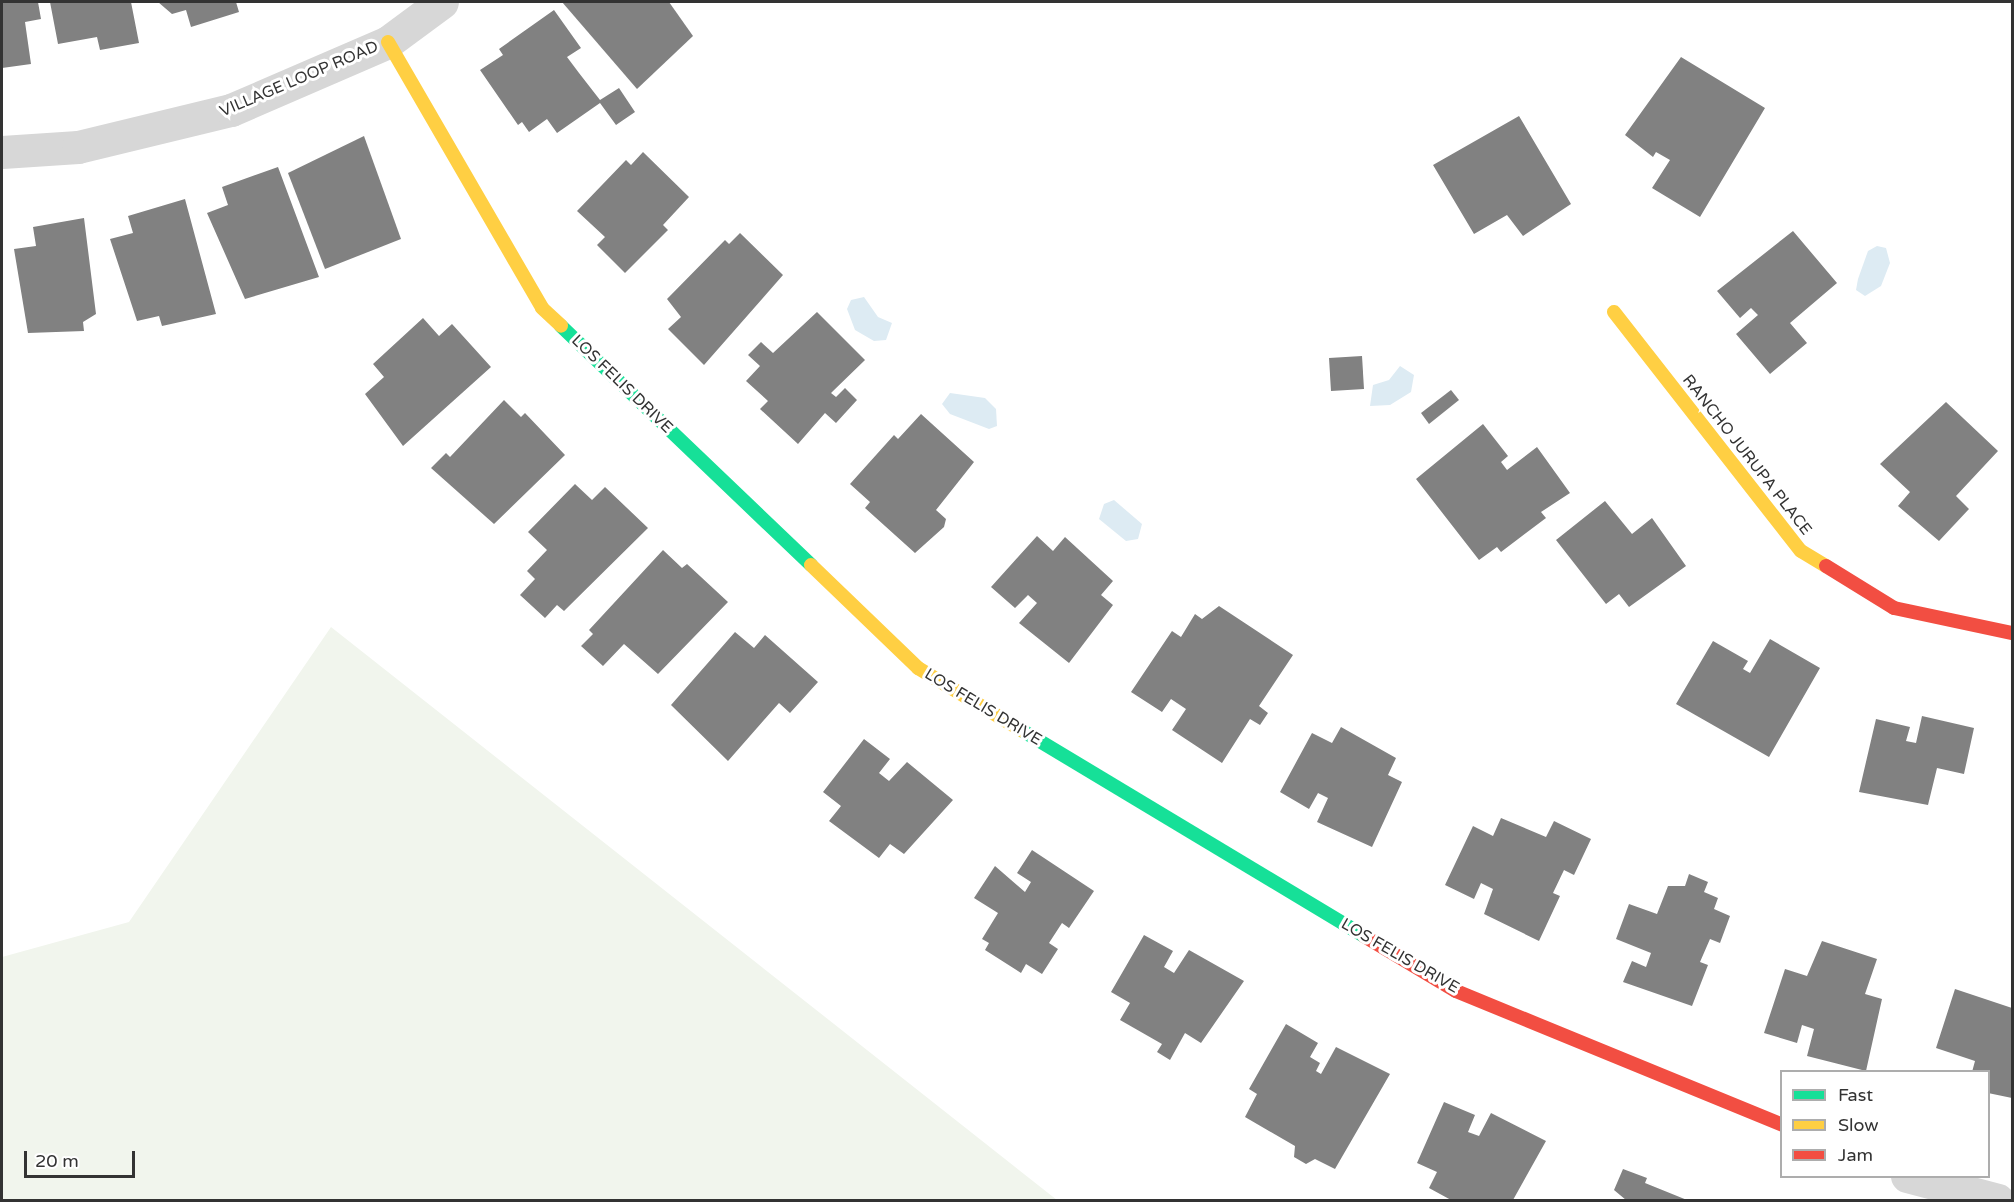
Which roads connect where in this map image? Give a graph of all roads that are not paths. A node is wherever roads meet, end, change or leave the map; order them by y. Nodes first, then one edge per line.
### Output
1 (442, 2) edge
2 (388, 42) junction
3 (2, 152) edge
4 (1614, 312) dead end
5 (2013, 633) edge
6 (1780, 1124) edge
7 (1915, 1178) edge
8 (1998, 1200) edge

1 - 2 street, VILLAGE LOOP ROAD
2 - 3 street, VILLAGE LOOP ROAD
2 - 6 street, LOS FELIS DRIVE
4 - 5 street, RANCHO JURUPA PLACE
7 - 8 street

